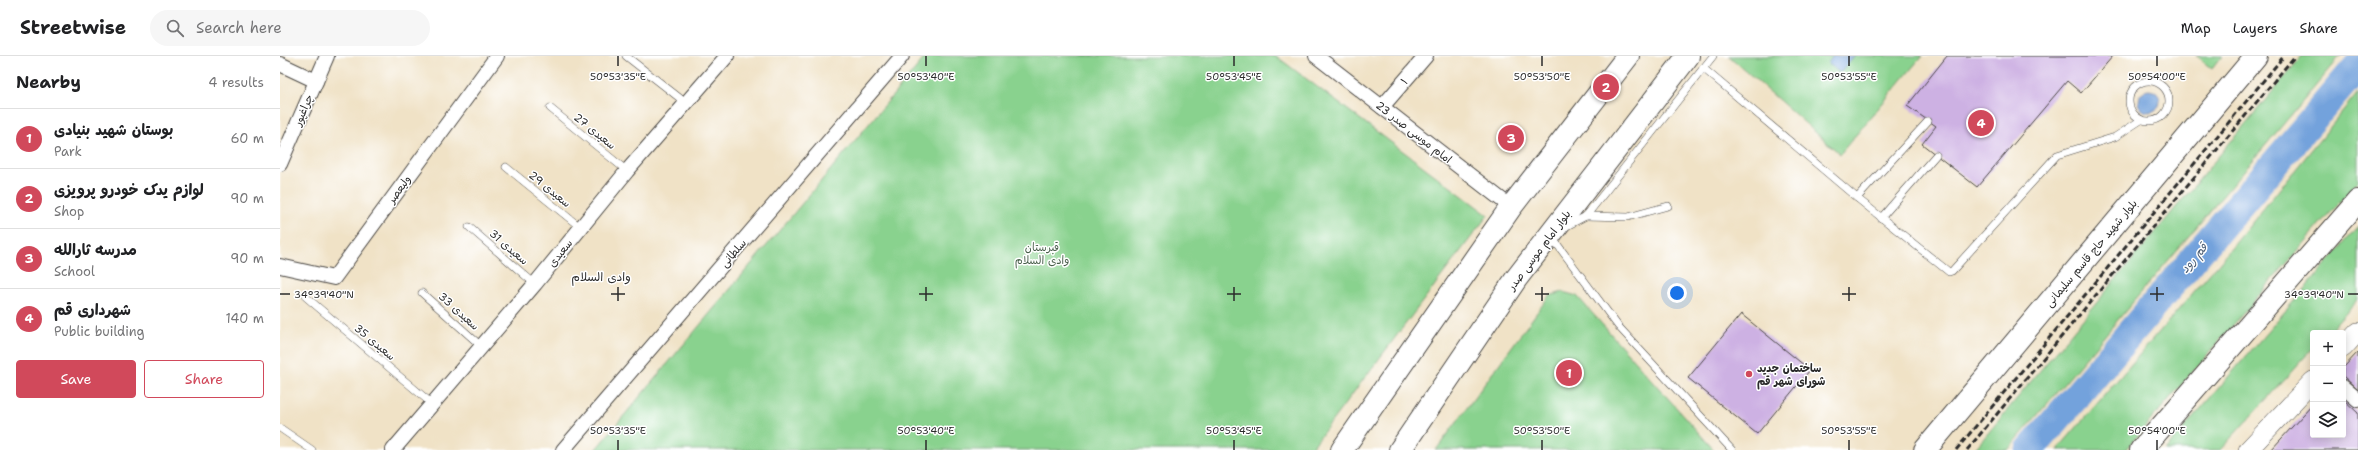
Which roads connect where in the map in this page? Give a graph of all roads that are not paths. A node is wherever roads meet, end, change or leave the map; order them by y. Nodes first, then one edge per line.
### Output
1 (327, 56) edge
2 (497, 56) edge
3 (626, 56) edge
4 (727, 56) edge
5 (902, 56) edge
6 (1318, 56) edge
7 (1426, 56) edge
8 (1628, 56) edge
9 (1713, 56) edge
10 (2256, 56) edge
11 (1696, 62) edge
12 (280, 64) edge
13 (316, 81) junction
14 (686, 103) junction
15 (1382, 107) junction
16 (550, 108) dead end
17 (2141, 120) junction
18 (1928, 121) dead end
19 (1936, 155) dead end
20 (280, 164) edge
21 (506, 167) dead end
22 (627, 171) junction
23 (1857, 198) junction
24 (2358, 201) edge
25 (1668, 206) dead end
26 (1511, 207) junction
27 (1586, 216) junction
28 (1881, 218) junction
29 (469, 227) dead end
30 (580, 227) junction
31 (1550, 235) junction
32 (280, 266) edge
33 (535, 284) junction
34 (422, 293) dead end
35 (306, 297) dead end
36 (2358, 332) edge
37 (2346, 345) edge
38 (481, 346) junction
39 (2310, 384) edge
40 (2346, 390) edge
41 (2358, 400) edge
42 (431, 403) junction
43 (280, 428) edge
44 (312, 450) edge
45 (393, 450) edge
46 (563, 450) edge
47 (1342, 450) edge
48 (1400, 450) edge
49 (1732, 450) edge
50 (1926, 450) edge
51 (2141, 450) edge
52 (2248, 450) edge

1 - 13 street, چراغپور
2 - 32 street, ولیعصر
3 - 14 lane
4 - 14 street, سعیدی
5 - 46 street, سلطانی
6 - 15 street, امام موسی صدر 23
7 - 15 street, ۱
8 - 26 main road
9 - 11 lane
10 - 50 main road, بلوار شهید حاج قاسم سلیمانی
11 - 23 lane
11 - 27 lane
11 - 31 main road, بلوار امام موسی صدر
12 - 13 street
13 - 20 street, چراغپور
14 - 22 street, سعیدی
15 - 26 street, امام موسی صدر 23
16 - 22 lane, سعیدی 27
17 - 17 lane
17 - 28 lane
18 - 23 lane
19 - 28 lane
21 - 30 lane, سعیدی 29
22 - 30 street, سعیدی
23 - 28 lane
24 - 51 main road
25 - 27 lane
26 - 47 main road
27 - 31 lane
29 - 33 lane, سعیدی 31
30 - 33 street, سعیدی
31 - 48 main road, بلوار امام موسی صدر
31 - 49 lane
33 - 38 street, سعیدی
34 - 38 lane, سعیدی 33
35 - 42 lane, سعیدی 35
36 - 37 main road
38 - 42 street, سعیدی
39 - 52 main road
40 - 41 street
42 - 45 street, سعیدی
43 - 44 lane

